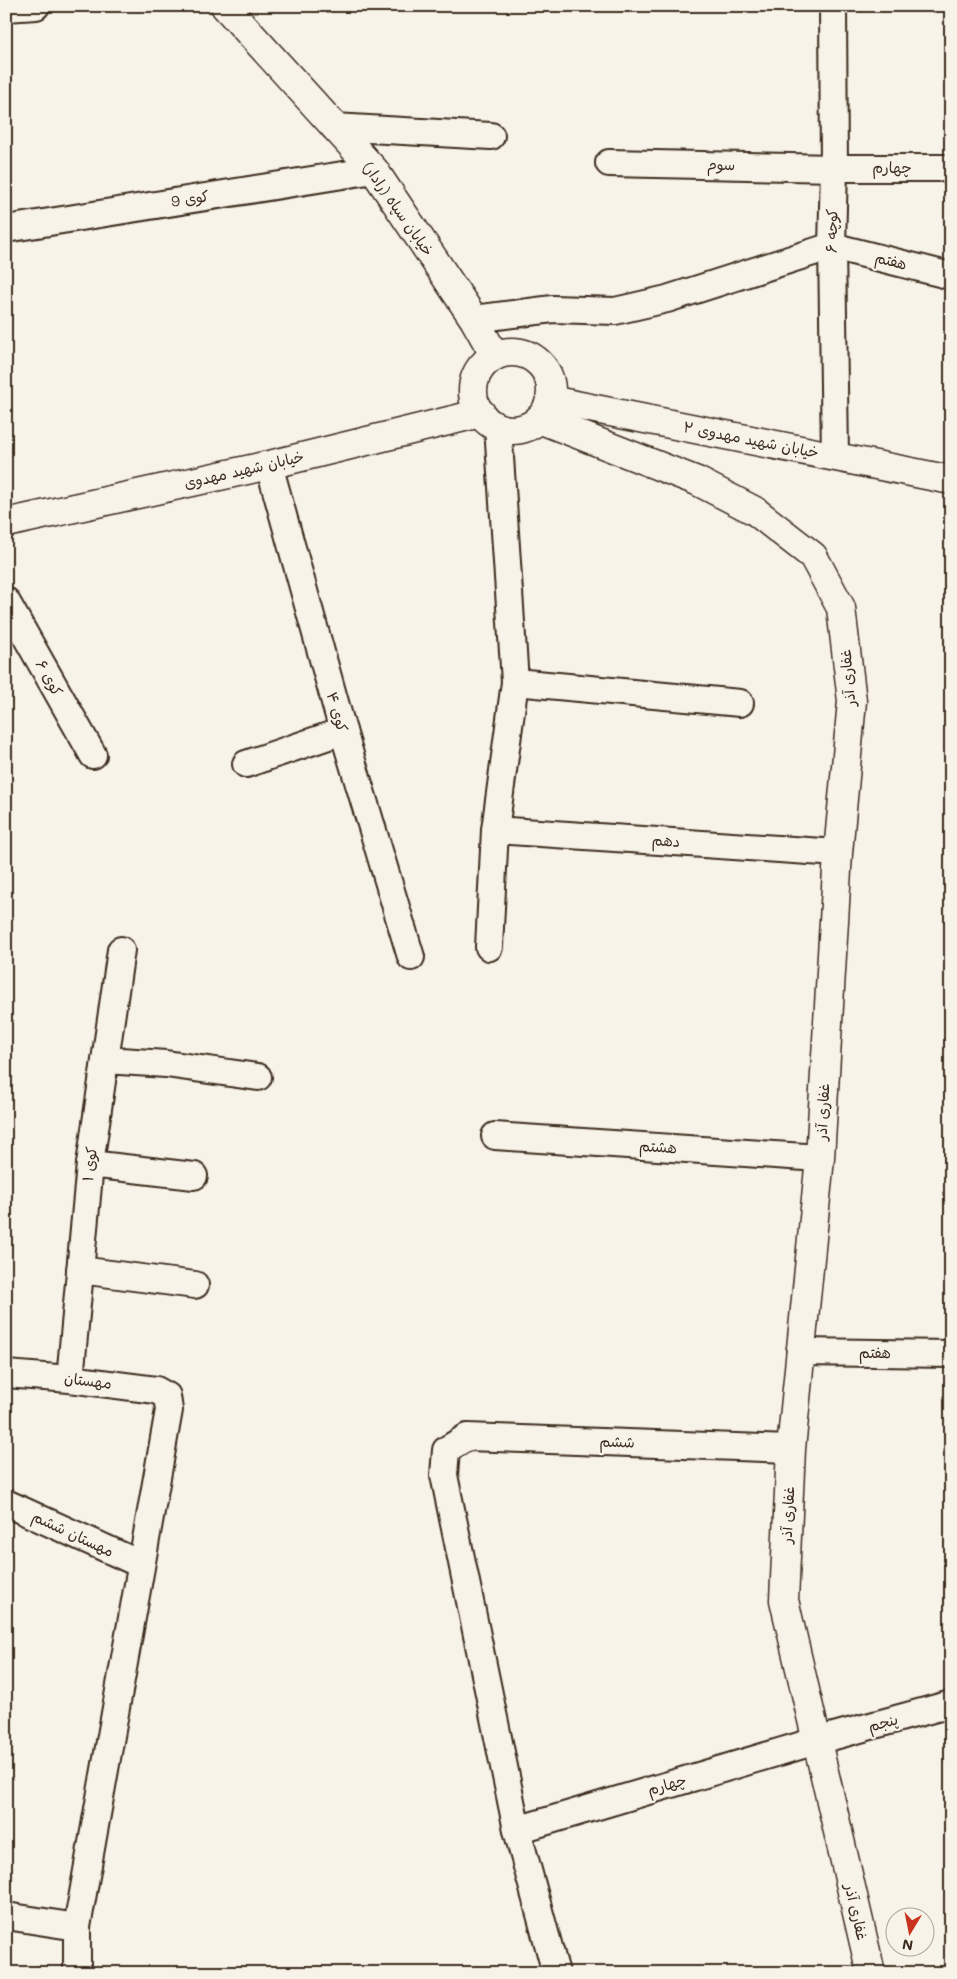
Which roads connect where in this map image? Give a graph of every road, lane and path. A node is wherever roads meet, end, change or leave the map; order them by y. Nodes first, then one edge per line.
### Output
1 (36, 6) edge
2 (225, 6) edge
3 (833, 6) edge
4 (6, 8) edge
5 (334, 127) junction
6 (491, 136) dead end
7 (608, 163) dead end
8 (834, 168) junction
9 (951, 168) edge
10 (374, 170) junction
11 (6, 229) edge
12 (832, 246) junction
13 (951, 276) edge
14 (474, 319) junction
15 (495, 356) junction
16 (545, 410) junction
17 (489, 420) junction
18 (835, 456) junction
19 (269, 465) junction
20 (951, 480) edge
21 (6, 523) edge
22 (6, 601) edge
23 (514, 682) junction
24 (740, 703) dead end
25 (343, 732) junction
26 (93, 755) dead end
27 (246, 764) dead end
28 (494, 830) junction
29 (838, 853) junction
30 (489, 947) dead end
31 (121, 950) dead end
32 (411, 957) dead end
33 (105, 1060) junction
34 (258, 1078) dead end
35 (495, 1136) dead end
36 (820, 1158) junction
37 (90, 1164) junction
38 (194, 1176) dead end
39 (80, 1270) junction
40 (195, 1285) dead end
41 (800, 1352) junction
42 (951, 1354) edge
43 (6, 1374) edge
44 (70, 1379) junction
45 (791, 1449) junction
46 (6, 1503) edge
47 (140, 1564) junction
48 (951, 1704) edge
49 (816, 1741) junction
50 (517, 1830) junction
51 (6, 1916) edge
52 (77, 1927) junction
53 (76, 1973) edge
54 (556, 1973) edge
55 (871, 1973) edge

1 - 4 street
2 - 5 street, خیابان سپاه (رادار)
3 - 8 street, کوچه ۶
5 - 6 street
5 - 10 street, خیابان سپاه (رادار)
7 - 8 street, سوم
8 - 9 street, چهارم
8 - 12 street, کوچه ۶
10 - 11 street, کوی 9
10 - 14 street, خیابان سپاه (رادار)
12 - 13 street, هفتم
12 - 14 street
12 - 18 street, کوچه ۶
14 - 15 street, خیابان سپاه (رادار)
15 - 16 street
15 - 17 street
16 - 17 street
16 - 18 street, خیابان شهید مهدوی ۲
16 - 29 street, غفاری آذر
17 - 19 street, خیابان شهید مهدوی
17 - 23 street
18 - 20 street, خیابان شهید مهدوی ۲
19 - 21 street, خیابان شهید مهدوی
19 - 25 street, کوی ۴
22 - 26 street, کوی ۶
23 - 24 street
23 - 28 street
25 - 27 street
25 - 32 street, کوی ۴
28 - 29 street, دهم
28 - 30 street
29 - 36 street, غفاری آذر
31 - 33 street, کوی ۱
33 - 34 street
33 - 37 street, کوی ۱
35 - 36 street, هشتم
36 - 41 street, غفاری آذر
37 - 38 street
37 - 39 street, کوی ۱
39 - 40 street
39 - 44 street, کوی ۱
41 - 42 street, هفتم
41 - 45 street, غفاری آذر
43 - 44 street, مهستان
44 - 47 street, مهستان
45 - 49 street, غفاری آذر
45 - 50 street, ششم
46 - 47 street, مهستان ششم
47 - 52 street
48 - 49 street, پنجم
49 - 50 street, چهارم
49 - 55 street, غفاری آذر
50 - 54 street
51 - 52 street
52 - 53 street

